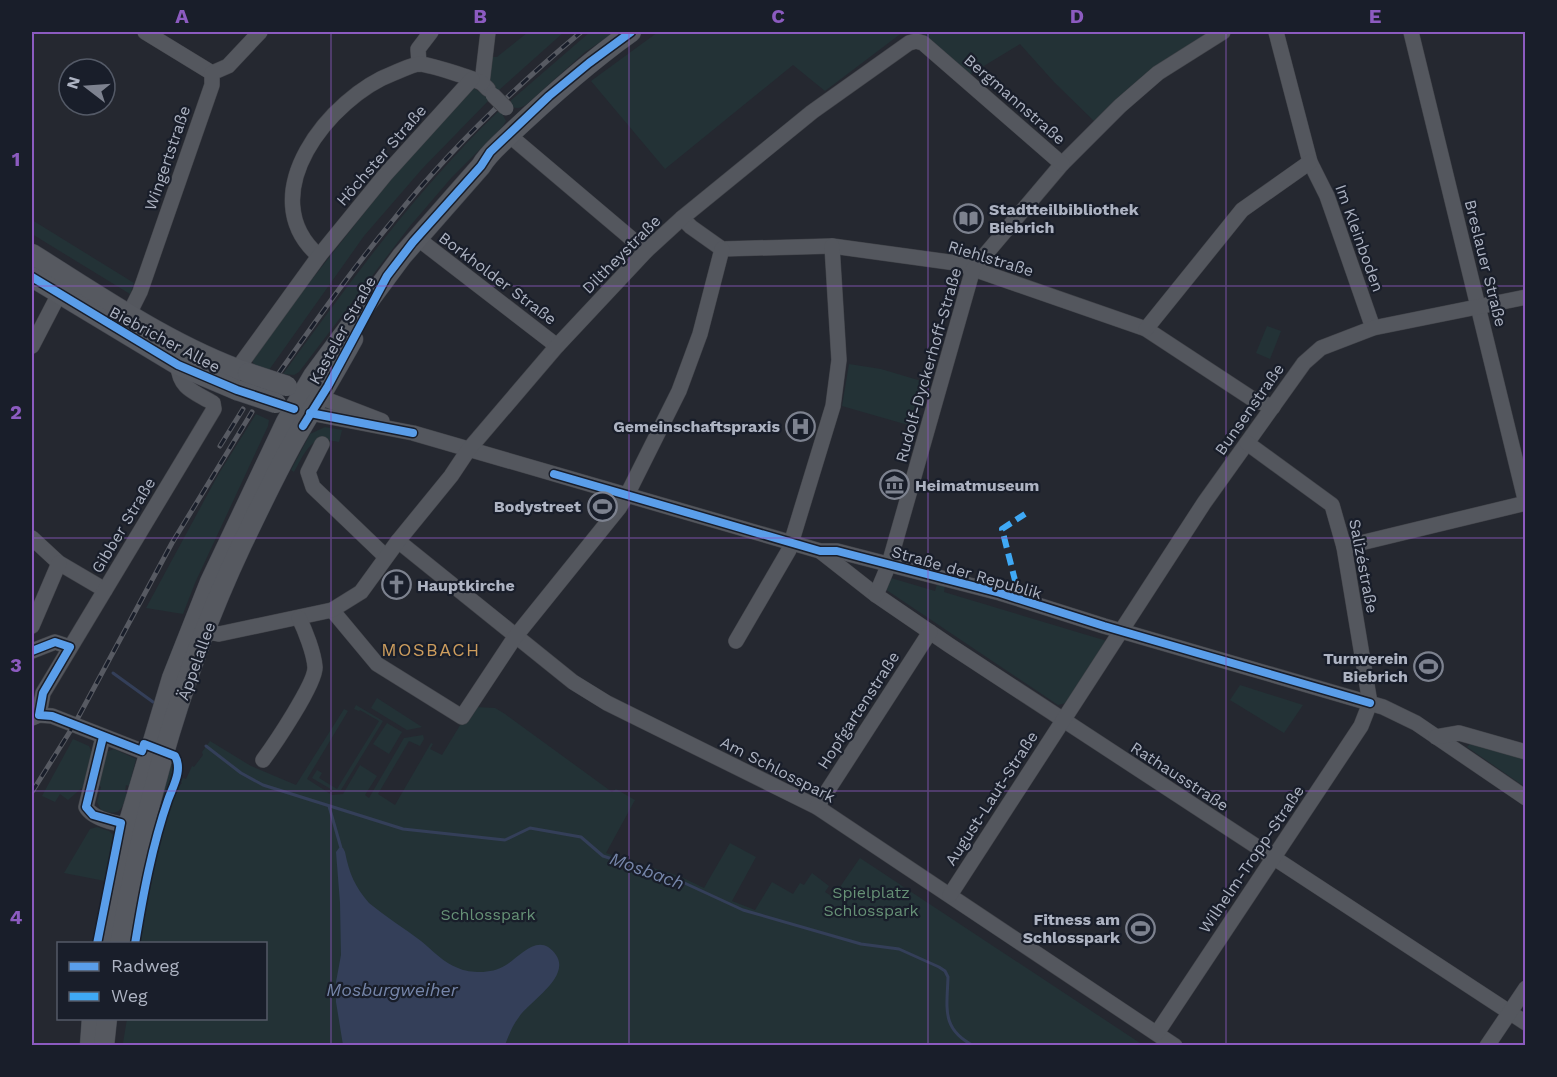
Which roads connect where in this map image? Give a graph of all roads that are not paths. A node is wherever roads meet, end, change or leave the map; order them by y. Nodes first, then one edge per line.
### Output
1 (145, 32) edge
2 (260, 32) edge
3 (431, 32) edge
4 (488, 32) edge
5 (631, 32) edge
6 (1223, 32) edge
7 (1276, 32) edge
8 (1411, 32) edge
9 (916, 41) joint
10 (419, 64) junction
11 (213, 73) junction
12 (477, 81) junction
13 (512, 132) junction
14 (1310, 162) junction
15 (1062, 164) junction
16 (682, 218) junction
17 (417, 238) junction
18 (832, 246) junction
19 (722, 249) junction
20 (646, 251) junction
21 (32, 254) edge
22 (319, 256) junction
23 (973, 269) junction
24 (32, 278) edge
25 (94, 292) junction
26 (59, 294) junction
27 (1526, 297) edge
28 (1478, 308) junction
29 (129, 314) junction
30 (1373, 328) junction
31 (1146, 329) junction
32 (119, 331) junction
33 (32, 346) edge
34 (557, 346) junction
35 (178, 365) junction
36 (242, 378) junction
37 (299, 400) junction
38 (1273, 407) junction
39 (1247, 443) junction
40 (322, 444) dead end
41 (468, 449) junction
42 (627, 495) junction
43 (1526, 503) edge
44 (32, 538) edge
45 (398, 542) junction
46 (792, 543) junction
47 (1344, 547) junction
48 (820, 551) junction
49 (386, 557) junction
50 (58, 563) junction
51 (890, 564) junction
52 (105, 590) junction
53 (876, 595) junction
54 (332, 610) junction
55 (299, 618) junction
56 (32, 626) edge
57 (198, 630) junction
58 (1120, 631) junction
59 (930, 632) junction
60 (515, 637) junction
61 (736, 641) dead end
62 (70, 647) junction
63 (32, 651) edge
64 (1370, 703) junction
65 (35, 717) edge
66 (1063, 721) junction
67 (103, 737) junction
68 (1436, 737) junction
69 (1526, 752) edge
70 (149, 754) junction
71 (263, 760) dead end
72 (156, 783) junction
73 (1526, 798) edge
74 (817, 807) junction
75 (137, 823) junction
76 (1273, 856) junction
77 (950, 896) junction
78 (105, 942) edge
79 (120, 942) edge
80 (1526, 988) edge
81 (1509, 1012) junction
82 (93, 1020) edge
83 (108, 1020) edge
84 (1526, 1023) edge
85 (1157, 1033) junction
86 (104, 1044) edge
87 (1175, 1046) edge
88 (1487, 1046) edge

1 - 11 street
2 - 11 street
3 - 10 street
4 - 12 street
5 - 13 main road, Kasteler Straße
6 - 15 street, Rudolf-Dyckerhoff-Straße
7 - 14 street, Im Kleinboden
8 - 28 street, Breslauer Straße
9 - 15 street, Bergmannstraße
9 - 16 street, Diltheystraße
10 - 12 street
10 - 22 street
11 - 29 street, Wingertstraße
12 - 13 street, bridge
12 - 22 street, Höchster Straße
13 - 17 main road, Kasteler Straße
13 - 20 street
14 - 30 street, Im Kleinboden
14 - 31 street
15 - 23 street, Rudolf-Dyckerhoff-Straße
16 - 19 street
16 - 20 street, Diltheystraße
17 - 34 street, Borkholder Straße
17 - 37 main road, Kasteler Straße
18 - 19 street, Riehlstraße
18 - 23 street, Riehlstraße
18 - 46 street
19 - 42 street
20 - 34 street, Diltheystraße
21 - 25 main road, Biebricher Allee
22 - 36 street, Höchster Straße
23 - 31 street, Riehlstraße
23 - 51 street, Rudolf-Dyckerhoff-Straße
24 - 26 main road, Biebricher Allee
25 - 26 street
25 - 29 main road, Biebricher Allee
26 - 32 main road, Biebricher Allee
26 - 33 street
27 - 28 street, Bunsenstraße
28 - 30 street, Bunsenstraße
28 - 43 street, Breslauer Straße
29 - 32 main road
29 - 36 main road, Biebricher Allee
30 - 38 street, Bunsenstraße
31 - 38 street, Riehlstraße
32 - 35 main road, Biebricher Allee
34 - 41 street, Diltheystraße
35 - 36 main road, Biebricher Allee
35 - 52 street, Gibber Straße
36 - 37 main road, Biebricher Allee, bridge
37 - 41 street, Straße der Republik
37 - 57 main road, Äppelallee
38 - 39 street, Bunsenstraße
39 - 47 street, Salizéstraße
39 - 58 street, Bunsenstraße
40 - 49 street
41 - 42 street, Straße der Republik
41 - 45 street, Diltheystraße
42 - 46 street, Straße der Republik
42 - 60 street
43 - 47 street
44 - 50 street
45 - 49 street, Diltheystraße
45 - 60 street, Am Schlosspark
46 - 48 street, Straße der Republik
46 - 61 street
47 - 64 street, Salizéstraße
48 - 51 street, Straße der Republik
48 - 53 street, Rathausstraße
49 - 54 street, Diltheystraße
50 - 52 street
50 - 56 street
51 - 53 street, Rudolf-Dyckerhoff-Straße
51 - 58 street, Straße der Republik
52 - 62 street, Gibber Straße
53 - 59 street, Rathausstraße
54 - 55 street, Diltheystraße
54 - 60 street
55 - 57 street, Diltheystraße
55 - 71 street
57 - 70 main road, Äppelallee
57 - 72 main road, Äppelallee
58 - 64 street, Straße der Republik
58 - 66 street, Bunsenstraße
59 - 66 street, Rathausstraße
59 - 74 street, Hopfgartenstraße
60 - 74 street, Am Schlosspark
62 - 63 street
62 - 65 street, Gibber Straße
64 - 68 street, Straße der Republik
64 - 76 street, Wilhelm-Tropp-Straße
65 - 67 street, Gibber Straße
66 - 76 street, Rathausstraße
66 - 77 street, August-Laut-Straße
67 - 70 street, Gibber Straße
67 - 75 street
68 - 69 street
68 - 73 street, Straße der Republik
70 - 72 street
70 - 75 main road, Äppelallee
72 - 75 main road, Äppelallee
74 - 77 street, Am Schlosspark
75 - 78 main road, Äppelallee
75 - 79 main road, Äppelallee
76 - 81 street, Rathausstraße
76 - 85 street, Wilhelm-Tropp-Straße
77 - 85 street, Am Schlosspark
80 - 81 street
81 - 84 street, Rathausstraße
81 - 88 street
82 - 86 main road
83 - 86 main road
85 - 87 street, Am Schlosspark

